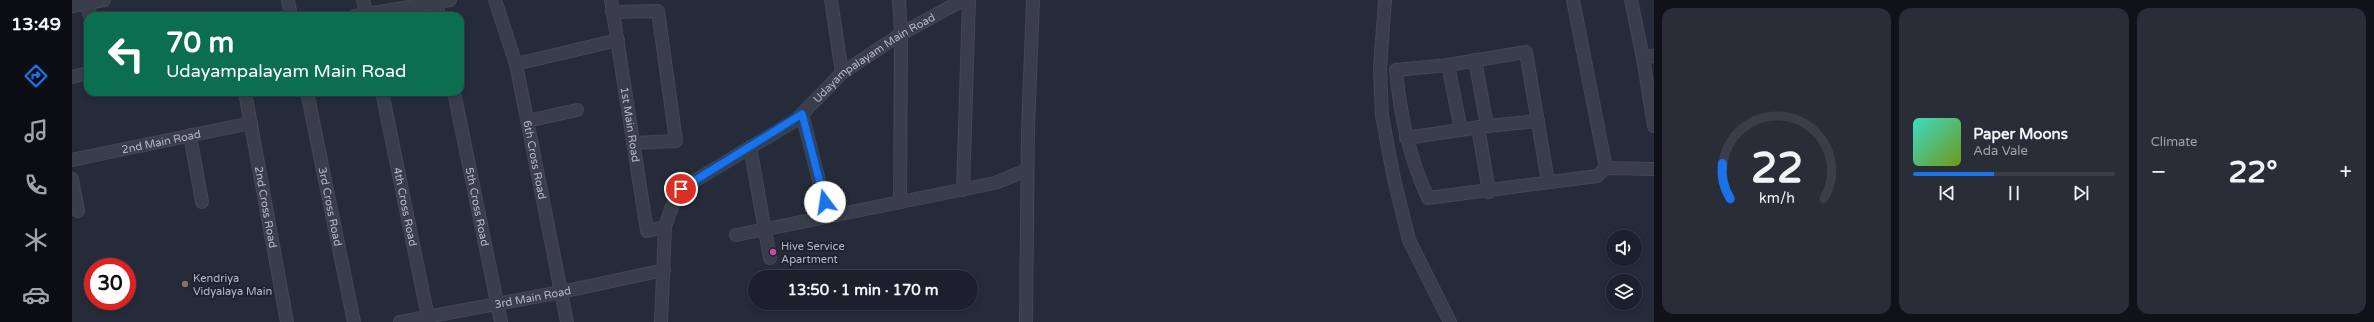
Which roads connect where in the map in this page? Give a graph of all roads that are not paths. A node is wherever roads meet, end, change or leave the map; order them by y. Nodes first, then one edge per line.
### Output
1 (104, 0) edge
2 (288, 0) edge
3 (363, 0) edge
4 (450, 0) edge
5 (495, 0) edge
6 (831, 0) edge
7 (898, 0) edge
8 (963, 0) edge
9 (969, 0) edge
10 (1033, 0) edge
11 (1385, 0) edge
12 (1572, 0) edge
13 (1631, 0) edge
14 (436, 1) edge
15 (87, 3) junction
16 (72, 6) edge
17 (612, 6) edge
18 (89, 12) edge
19 (290, 12) edge
20 (363, 12) edge
21 (379, 12) edge
22 (438, 12) edge
23 (901, 34) junction
24 (618, 40) junction
25 (1649, 57) edge
26 (1475, 60) junction
27 (516, 64) junction
28 (1448, 65) junction
29 (842, 73) junction
30 (84, 74) edge
31 (72, 77) edge
32 (246, 96) edge
33 (308, 96) edge
34 (383, 96) edge
35 (455, 96) edge
36 (577, 110) dead end
37 (802, 114) junction
38 (527, 121) junction
39 (1538, 121) junction
40 (251, 123) junction
41 (1654, 126) edge
42 (1482, 127) junction
43 (1461, 130) junction
44 (190, 135) junction
45 (1406, 138) junction
46 (633, 143) junction
47 (750, 147) junction
48 (72, 160) edge
49 (1606, 168) junction
50 (1654, 169) edge
51 (1027, 170) junction
52 (72, 179) edge
53 (1548, 182) junction
54 (963, 190) junction
55 (1489, 192) junction
56 (202, 202) dead end
57 (900, 202) junction
58 (78, 210) dead end
59 (828, 216) junction
60 (665, 227) junction
61 (766, 228) junction
62 (736, 235) dead end
63 (770, 258) dead end
64 (664, 270) junction
65 (561, 292) junction
66 (497, 304) junction
67 (428, 319) edge
68 (287, 322) edge
69 (354, 322) edge
70 (400, 322) edge
71 (501, 322) edge
72 (567, 322) edge
73 (661, 322) edge
74 (1026, 322) edge
75 (1450, 322) edge

1 - 15 street
2 - 19 street
3 - 20 street
4 - 14 street
5 - 27 street, 6th Cross Road
6 - 29 street
7 - 23 street
8 - 23 street, Udayampalayam Main Road
9 - 54 street
10 - 51 street
11 - 75 street
12 - 49 street
13 - 25 street
14 - 21 street
14 - 22 street
15 - 16 street
15 - 18 street
17 - 24 street, 1st Main Road
17 - 46 street
23 - 29 street, Udayampalayam Main Road
23 - 57 street
24 - 27 street
24 - 46 street, 1st Main Road
25 - 41 street
26 - 28 street
26 - 39 street
26 - 42 street
27 - 38 street, 6th Cross Road
28 - 43 street
28 - 45 street
29 - 37 street, Udayampalayam Main Road
30 - 31 street
32 - 40 street, 2nd Cross Road
33 - 69 street, 3rd Cross Road
34 - 67 street, 4th Cross Road
35 - 66 street, 5th Cross Road
36 - 38 street
37 - 47 street, Udayampalayam Main Road
37 - 59 street
38 - 65 street, 6th Cross Road
39 - 42 street
39 - 53 street
40 - 44 street, 2nd Main Road
40 - 68 street, 2nd Cross Road
42 - 43 street
42 - 55 street
43 - 45 street
44 - 48 street, 2nd Main Road
44 - 56 street
45 - 55 street
46 - 60 street, 1st Main Road
47 - 60 street, Udayampalayam Main Road
47 - 61 street
49 - 50 street
49 - 53 street
51 - 54 street
51 - 74 street
52 - 58 street
53 - 55 street
54 - 57 street
57 - 59 street
59 - 61 street
60 - 64 street, Udayampalayam Main Road
61 - 62 street
61 - 63 street
64 - 65 street, 3rd Main Road
64 - 73 street, Udayampalayam Main Road
65 - 66 street, 3rd Main Road
65 - 72 street, 6th Cross Road
66 - 67 street, 3rd Main Road
66 - 71 street, 5th Cross Road
67 - 70 street, 3rd Main Road

